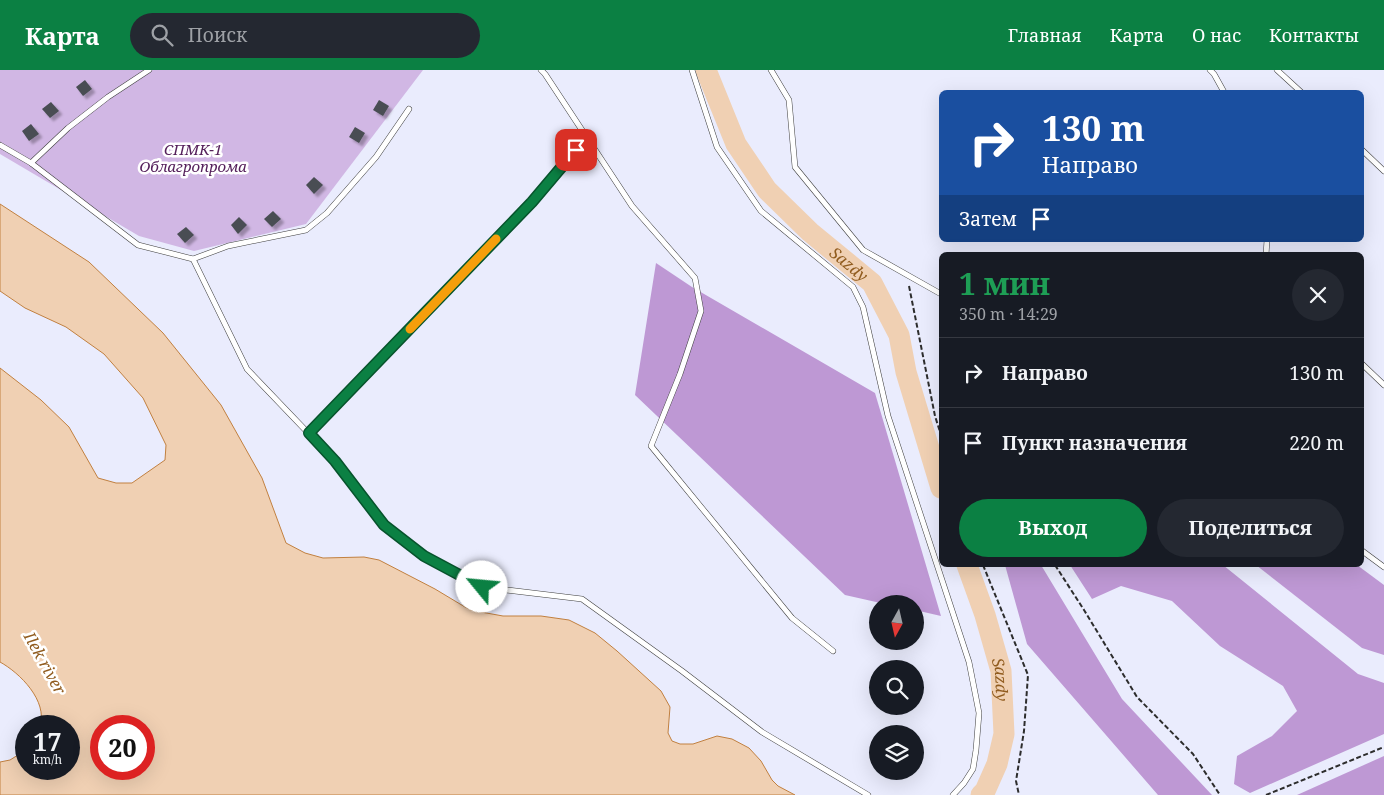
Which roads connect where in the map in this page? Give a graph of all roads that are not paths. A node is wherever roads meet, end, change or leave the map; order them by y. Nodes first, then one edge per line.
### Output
1 (149, 70) edge
2 (541, 70) edge
3 (692, 70) edge
4 (771, 70) edge
5 (1210, 70) edge
6 (1277, 70) edge
7 (1223, 90) edge
8 (1299, 90) edge
9 (409, 108) dead end
10 (587, 137) junction
11 (0, 145) edge
12 (1364, 152) edge
13 (31, 163) junction
14 (1384, 171) edge
15 (193, 259) junction
16 (939, 293) edge
17 (1364, 366) edge
18 (1384, 385) edge
19 (309, 433) junction
20 (1364, 552) edge
21 (1384, 567) edge
22 (834, 652) dead end
23 (868, 795) edge
24 (953, 795) edge

1 - 13 lane
2 - 10 lane
3 - 24 lane
4 - 16 lane
5 - 7 lane
6 - 8 lane
9 - 15 lane
10 - 19 lane
10 - 22 lane
11 - 13 lane
12 - 14 lane
13 - 15 lane
15 - 19 lane
17 - 18 lane
19 - 23 lane
20 - 21 lane

